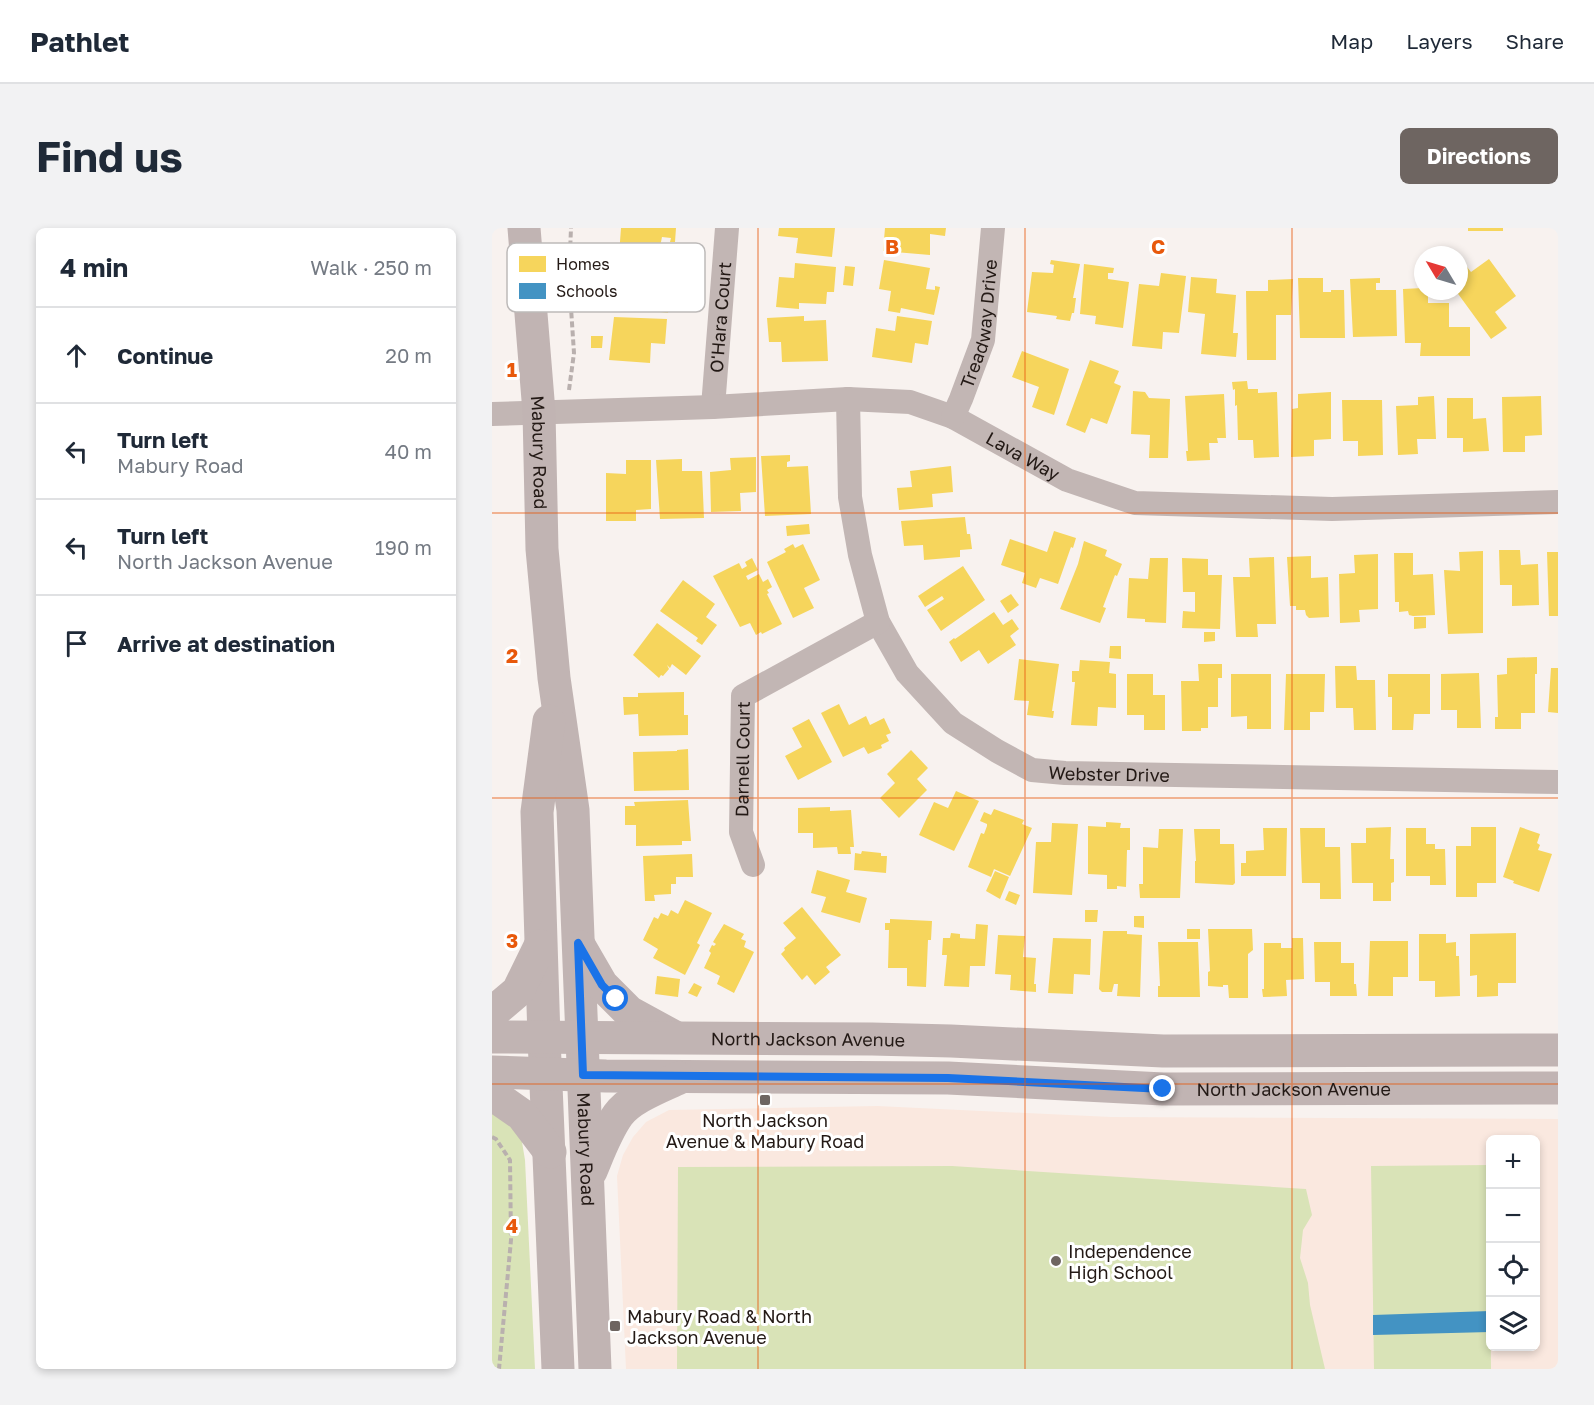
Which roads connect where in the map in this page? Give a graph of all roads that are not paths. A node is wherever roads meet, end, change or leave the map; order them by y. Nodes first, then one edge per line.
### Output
1 (524, 228) edge
2 (727, 228) edge
3 (993, 228) edge
4 (526, 243) edge
5 (537, 312) edge
6 (848, 399) junction
7 (713, 407) junction
8 (553, 412) junction
9 (492, 414) edge
10 (953, 417) junction
11 (1558, 502) edge
12 (878, 622) junction
13 (554, 678) junction
14 (1558, 782) edge
15 (753, 866) dead end
16 (542, 942) junction
17 (578, 943) junction
18 (492, 1013) edge
19 (492, 1037) edge
20 (544, 1038) junction
21 (582, 1038) junction
22 (676, 1038) junction
23 (1558, 1050) edge
24 (492, 1072) edge
25 (546, 1073) junction
26 (583, 1075) junction
27 (683, 1076) junction
28 (1558, 1088) edge
29 (492, 1094) edge
30 (550, 1152) junction
31 (588, 1181) junction
32 (558, 1369) edge
33 (595, 1369) edge

1 - 4 main road, Mabury Road
2 - 7 street, O'Hara Court
3 - 10 street, Treadway Drive
5 - 8 main road, Mabury Road
6 - 7 street, Lava Way
6 - 10 street, Lava Way
6 - 12 street, Webster Drive
7 - 8 street, Lava Way
8 - 9 street, Lava Way
8 - 13 main road, Mabury Road
10 - 11 street, Lava Way
12 - 14 street, Webster Drive
12 - 15 street, Darnell Court
13 - 16 main road, Mabury Road
13 - 17 main road, Mabury Road
16 - 18 main road
16 - 20 main road, Mabury Road
17 - 21 main road, Mabury Road
17 - 22 main road
19 - 20 main road, North Jackson Avenue
20 - 21 main road, North Jackson Avenue
20 - 25 main road, Mabury Road
21 - 22 main road, North Jackson Avenue
21 - 26 main road, Mabury Road
22 - 23 main road, North Jackson Avenue
24 - 25 main road, North Jackson Avenue
25 - 26 main road, North Jackson Avenue
25 - 30 main road, Mabury Road
26 - 27 main road, North Jackson Avenue
26 - 31 main road, Mabury Road
27 - 28 main road, North Jackson Avenue
27 - 31 main road
29 - 30 main road
30 - 32 main road, Mabury Road
31 - 33 main road, Mabury Road

